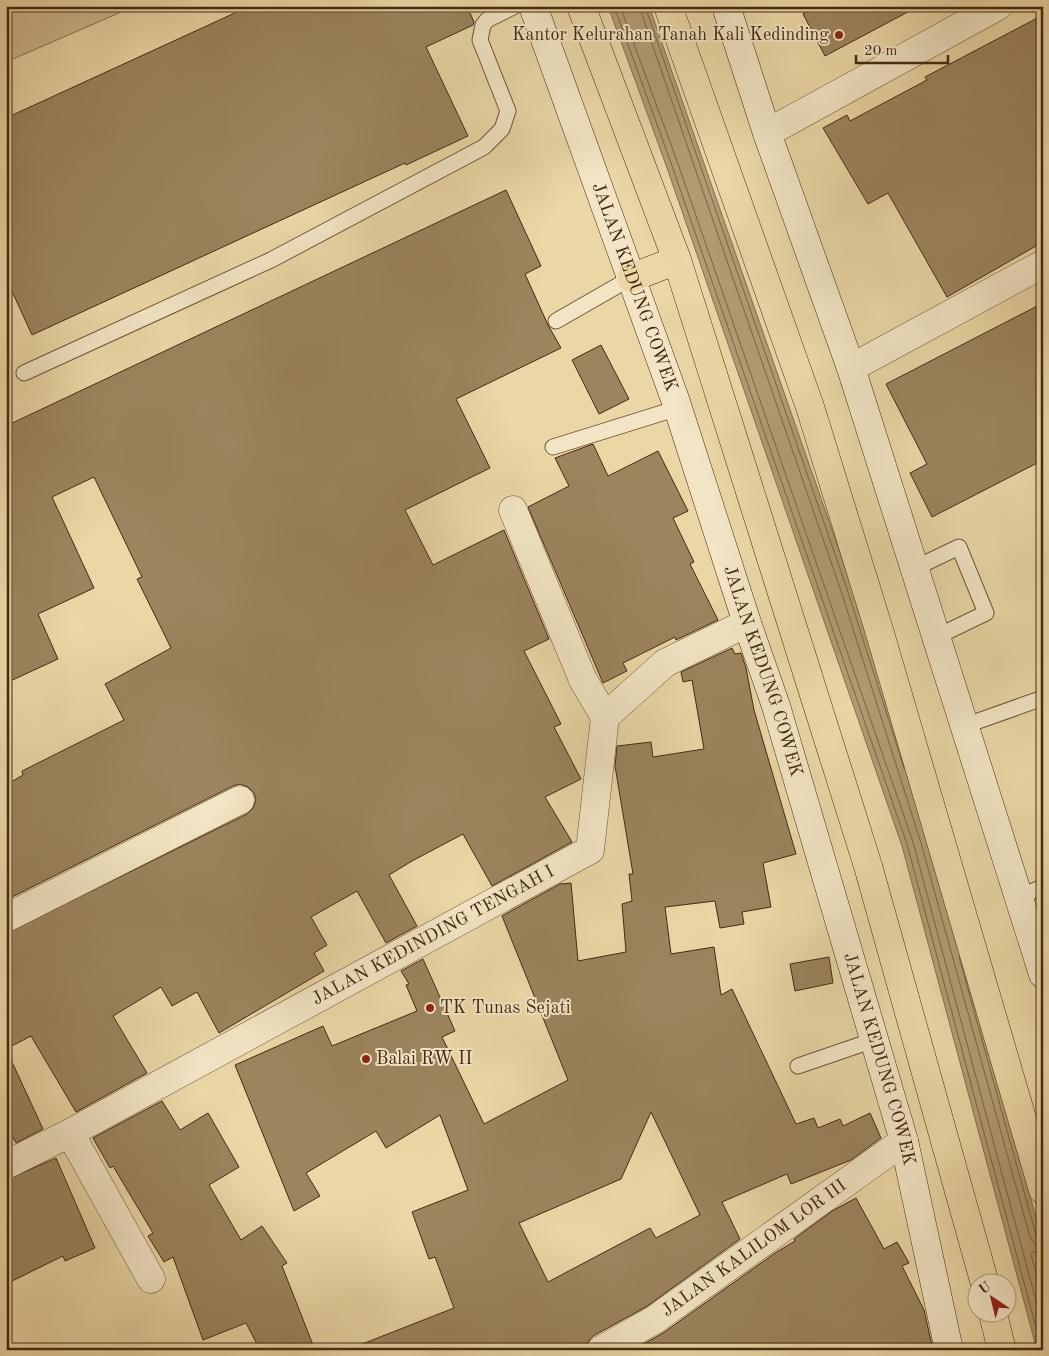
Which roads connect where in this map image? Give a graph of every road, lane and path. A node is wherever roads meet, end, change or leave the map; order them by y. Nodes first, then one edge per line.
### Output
1 (515, 6) edge
2 (533, 6) edge
3 (581, 6) edge
4 (668, 6) edge
5 (726, 6) edge
6 (998, 6) edge
7 (767, 133) junction
8 (677, 260) junction
9 (1043, 264) edge
10 (631, 278) junction
11 (556, 321) dead end
12 (850, 368) junction
13 (24, 373) dead end
14 (678, 408) junction
15 (553, 447) dead end
16 (513, 510) dead end
17 (913, 569) junction
18 (747, 623) junction
19 (936, 637) junction
20 (1043, 698) edge
21 (605, 717) junction
22 (964, 726) junction
23 (240, 800) dead end
24 (1043, 886) edge
25 (1018, 898) junction
26 (6, 918) edge
27 (1043, 974) edge
28 (874, 1040) junction
29 (798, 1066) dead end
30 (70, 1133) junction
31 (904, 1141) junction
32 (6, 1165) edge
33 (1043, 1190) edge
34 (982, 1274) edge
35 (151, 1278) dead end
36 (996, 1324) edge
37 (601, 1350) edge
38 (949, 1350) edge
39 (1002, 1350) edge

1 - 13 lane
2 - 10 street, JALAN KEDUNG COWEK
3 - 8 highway
4 - 33 highway
5 - 7 street
6 - 7 street
7 - 12 street
8 - 10 highway
8 - 34 highway
9 - 12 street
10 - 11 lane
10 - 14 street, JALAN KEDUNG COWEK
12 - 17 street
14 - 15 lane
14 - 18 street, JALAN KEDUNG COWEK
16 - 21 street
17 - 19 street
17 - 19 lane
18 - 21 street
18 - 28 street, JALAN KEDUNG COWEK
19 - 22 street
20 - 22 lane
21 - 30 street, JALAN KEDINDING TENGAH I
22 - 25 street
23 - 26 street
24 - 25 lane
25 - 27 street
28 - 29 lane
28 - 31 street, JALAN KEDUNG COWEK
30 - 32 street, JALAN KEDINDING TENGAH I
30 - 35 street
31 - 37 street, JALAN KALILOM LOR III
31 - 38 street, JALAN KEDUNG COWEK
36 - 39 highway

